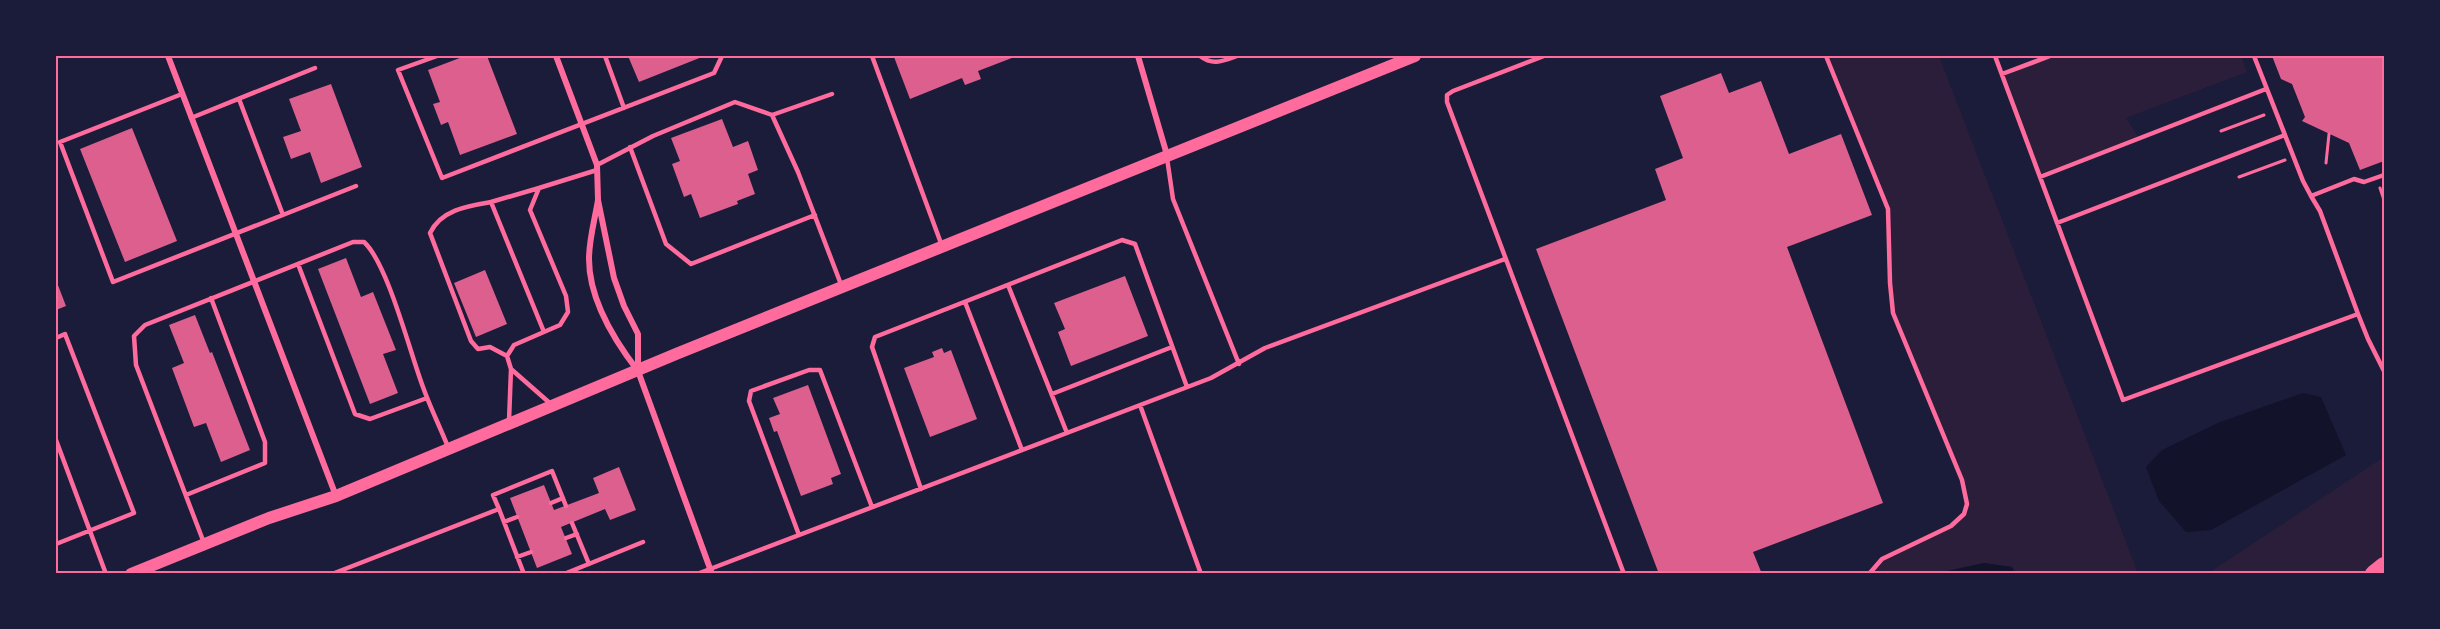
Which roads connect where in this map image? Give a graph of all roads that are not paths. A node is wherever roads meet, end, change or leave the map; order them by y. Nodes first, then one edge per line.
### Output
1 (168, 56) edge
2 (437, 56) edge
3 (556, 56) edge
4 (605, 56) edge
5 (722, 56) edge
6 (872, 56) edge
7 (1138, 56) edge
8 (1200, 56) edge
9 (1237, 56) edge
10 (1415, 56) edge
11 (1544, 56) edge
12 (1826, 56) edge
13 (1995, 56) edge
14 (2050, 56) edge
15 (2254, 56) edge
16 (315, 68) dead end
17 (2001, 74) junction
18 (2266, 89) junction
19 (182, 94) junction
20 (832, 94) dead end
21 (239, 99) junction
22 (624, 108) junction
23 (772, 115) junction
24 (191, 118) junction
25 (582, 124) junction
26 (2285, 135) junction
27 (630, 147) junction
28 (1167, 155) junction
29 (597, 167) junction
30 (2385, 175) edge
31 (2040, 177) junction
32 (356, 186) dead end
33 (539, 188) junction
34 (2312, 196) junction
35 (598, 200) junction
36 (491, 202) junction
37 (283, 215) junction
38 (815, 215) junction
39 (2057, 223) junction
40 (236, 234) junction
41 (942, 246) junction
42 (1505, 259) junction
43 (298, 264) junction
44 (254, 282) junction
45 (1008, 285) junction
46 (842, 286) junction
47 (212, 298) junction
48 (965, 302) junction
49 (2358, 314) junction
50 (544, 332) junction
51 (56, 338) edge
52 (1172, 346) junction
53 (507, 356) junction
54 (1239, 364) junction
55 (511, 369) junction
56 (638, 371) junction
57 (2385, 371) edge
58 (1186, 387) junction
59 (1052, 394) junction
60 (427, 398) junction
61 (1140, 405) junction
62 (554, 406) junction
63 (509, 425) junction
64 (1067, 433) junction
65 (56, 440) edge
66 (449, 450) junction
67 (1022, 450) junction
68 (921, 489) junction
69 (186, 495) junction
70 (336, 496) junction
71 (563, 498) junction
72 (551, 503) dead end
73 (566, 506) dead end
74 (872, 507) junction
75 (499, 509) junction
76 (517, 517) dead end
77 (504, 522) junction
78 (572, 523) dead end
79 (90, 530) junction
80 (577, 534) junction
81 (799, 535) junction
82 (566, 538) dead end
83 (643, 542) dead end
84 (56, 544) edge
85 (205, 544) junction
86 (531, 552) dead end
87 (518, 557) junction
88 (589, 564) junction
89 (2385, 566) edge
90 (711, 571) edge
91 (106, 573) edge
92 (131, 573) edge
93 (332, 573) edge
94 (524, 573) edge
95 (564, 573) edge
96 (697, 573) edge
97 (1200, 573) edge
98 (1624, 573) edge
99 (1869, 573) edge
100 (2374, 573) edge

1 - 19 street
2 - 25 lane
3 - 25 street
4 - 22 lane
5 - 22 lane
6 - 41 lane
7 - 28 street
8 - 9 lane
10 - 28 main road
11 - 42 lane
12 - 99 lane
13 - 17 lane
14 - 17 lane
15 - 18 lane
16 - 21 lane
17 - 31 lane
18 - 26 lane
18 - 31 lane
19 - 24 street
19 - 40 lane
20 - 23 lane
21 - 24 lane
21 - 37 lane
22 - 25 lane
23 - 27 lane
23 - 38 lane
24 - 40 street
25 - 29 street
26 - 34 lane
26 - 39 lane
27 - 29 lane
27 - 38 lane
28 - 41 main road
28 - 54 lane
29 - 33 lane
29 - 35 street
30 - 34 lane
31 - 39 lane
32 - 37 lane
33 - 36 lane
33 - 50 lane
34 - 49 lane
35 - 56 street
35 - 56 street
36 - 50 lane
36 - 53 lane
37 - 40 lane
38 - 46 lane
39 - 49 lane
40 - 44 street
41 - 46 main road
42 - 54 lane
42 - 98 lane
43 - 44 lane
43 - 60 lane
43 - 60 lane
44 - 47 lane
44 - 70 street
45 - 48 lane
45 - 52 lane
45 - 59 lane
46 - 56 main road
47 - 69 lane
47 - 69 lane
48 - 67 lane
48 - 68 lane
49 - 57 lane
50 - 53 lane
51 - 79 lane
52 - 58 lane
52 - 59 lane
53 - 55 lane
54 - 58 lane
55 - 62 lane
55 - 63 lane
56 - 62 main road
56 - 90 street
58 - 61 lane
59 - 64 lane
60 - 66 lane
61 - 64 lane
61 - 97 lane
62 - 63 main road
63 - 66 main road
64 - 67 lane
65 - 79 lane
66 - 70 main road
67 - 68 lane
68 - 74 lane
69 - 85 lane
70 - 85 main road
71 - 72 lane
71 - 73 lane
71 - 75 lane
74 - 81 lane
74 - 81 lane
75 - 77 lane
75 - 93 lane
76 - 77 lane
77 - 87 lane
78 - 80 lane
79 - 84 lane
79 - 91 lane
80 - 82 lane
80 - 88 lane
81 - 90 lane
83 - 88 lane
85 - 92 main road
86 - 87 lane
87 - 94 lane
88 - 95 lane
89 - 100 highway
90 - 96 lane

